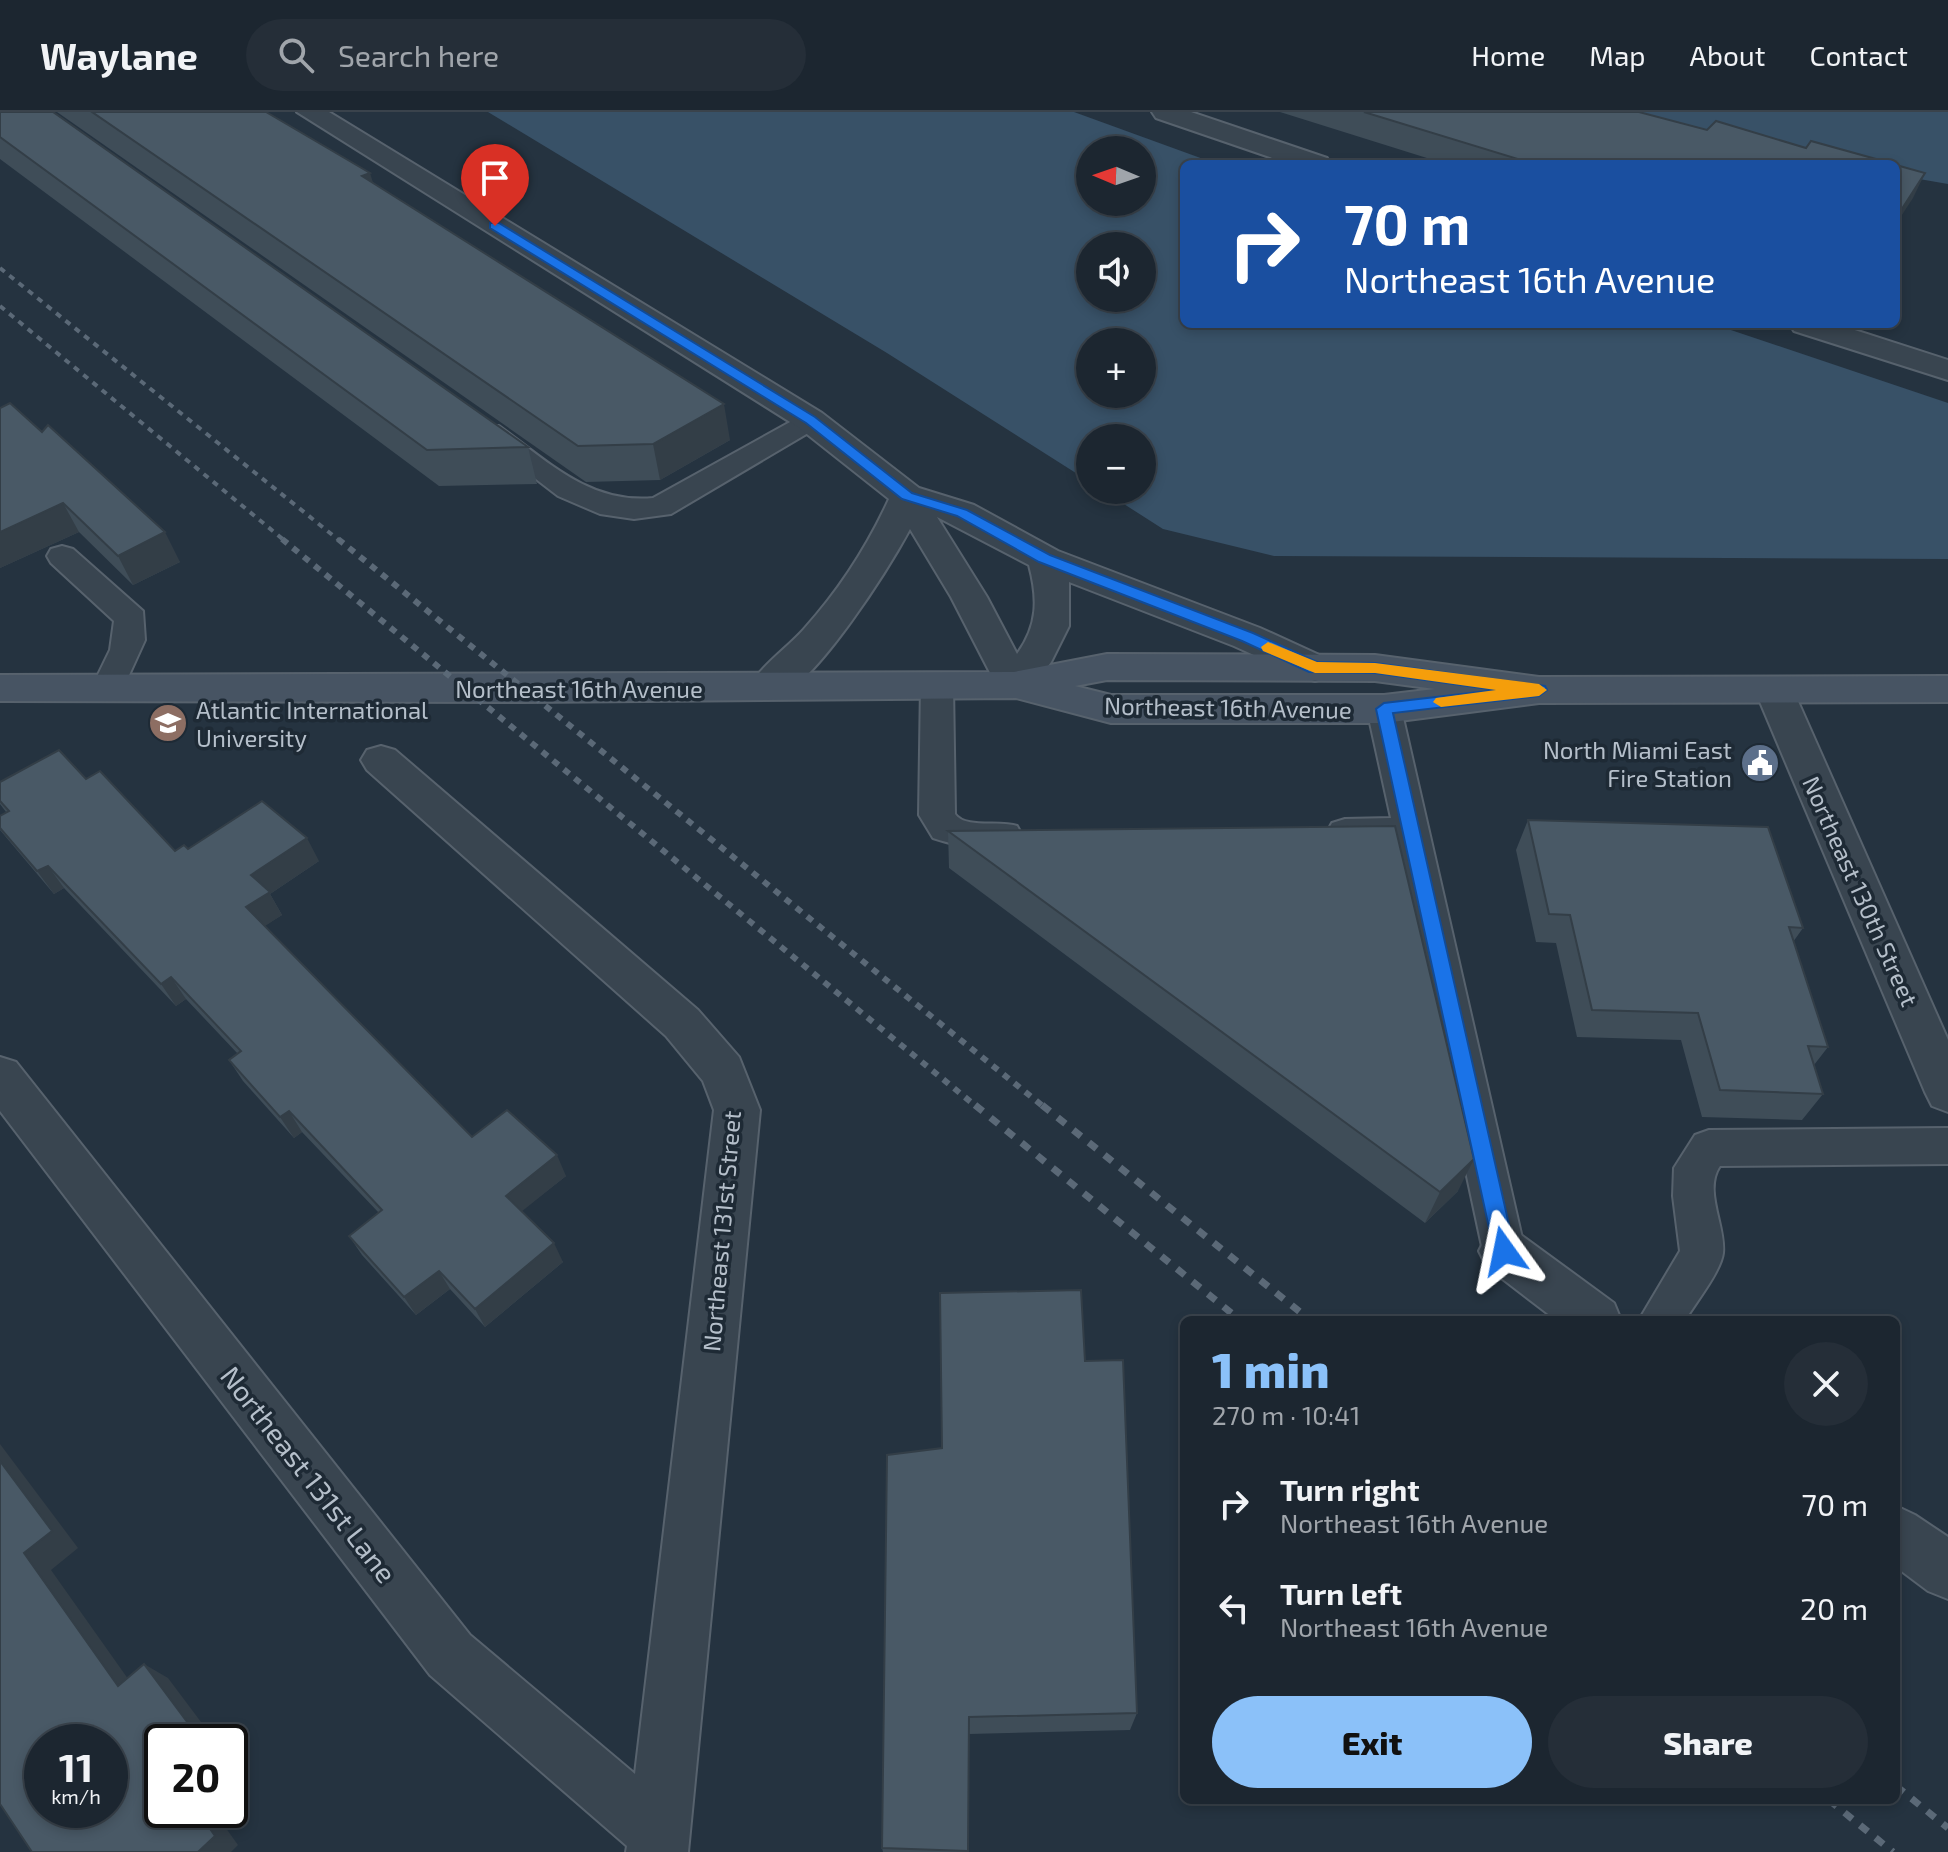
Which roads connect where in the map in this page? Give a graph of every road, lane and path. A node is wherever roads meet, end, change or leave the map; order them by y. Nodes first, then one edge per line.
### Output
1 (310, 112) edge
2 (1165, 112) edge
3 (1305, 160) edge
4 (1817, 328) edge
5 (1948, 370) edge
6 (461, 412) edge
7 (810, 420) junction
8 (907, 496) junction
9 (62, 556) dead end
10 (1045, 559) junction
11 (1315, 668) junction
12 (937, 685) junction
13 (1014, 685) junction
14 (108, 687) junction
15 (768, 687) junction
16 (0, 688) edge
17 (1948, 689) edge
18 (1539, 690) junction
19 (1774, 690) junction
20 (1384, 709) junction
21 (381, 760) dead end
22 (1411, 831) junction
23 (1315, 832) edge
24 (1029, 835) edge
25 (0, 1076) edge
26 (1948, 1092) edge
27 (1948, 1146) edge
28 (1504, 1251) joint
29 (1591, 1316) edge
30 (1663, 1316) edge
31 (1900, 1537) edge
32 (1948, 1571) edge
33 (657, 1842) edge

1 - 7 street
2 - 3 street
4 - 5 street
6 - 7 lane
7 - 8 street
8 - 10 street
8 - 13 street
8 - 15 street
9 - 14 lane
10 - 11 street
10 - 13 street
11 - 13 street, Northeast 16th Avenue
11 - 18 street, Northeast 16th Avenue
12 - 13 street, Northeast 16th Avenue
12 - 15 street, Northeast 16th Avenue
12 - 24 lane
13 - 20 street, Northeast 16th Avenue
14 - 15 street, Northeast 16th Avenue
14 - 16 street, Northeast 16th Avenue
17 - 19 street, Northeast 16th Avenue
18 - 19 street, Northeast 16th Avenue
18 - 20 street, Northeast 16th Avenue
19 - 26 street, Northeast 130th Street
20 - 22 lane
21 - 33 street, Northeast 131st Street
22 - 23 lane
22 - 28 lane
25 - 33 street, Northeast 131st Lane
27 - 30 lane
28 - 29 street
31 - 32 street

